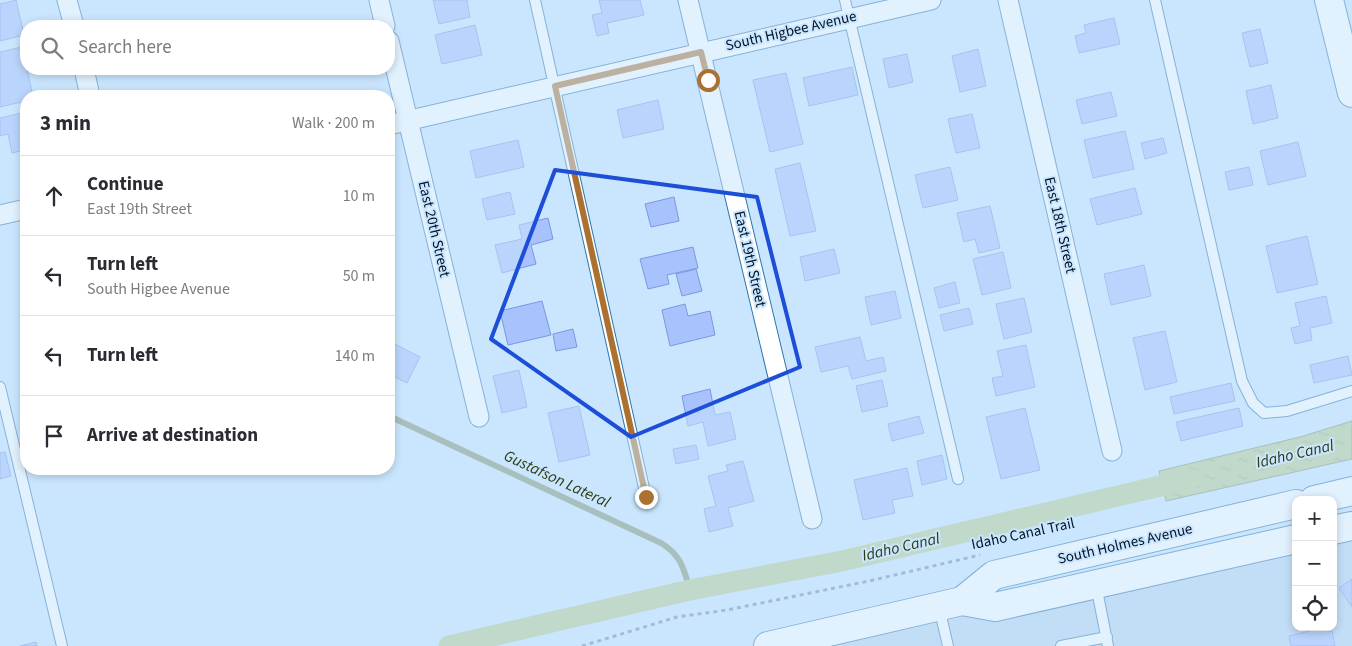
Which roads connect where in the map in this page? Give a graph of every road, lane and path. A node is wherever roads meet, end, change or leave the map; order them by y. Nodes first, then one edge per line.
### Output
1 (68, 0) edge
2 (379, 0) edge
3 (534, 0) edge
4 (688, 0) edge
5 (931, 0) edge
6 (1008, 0) edge
7 (1156, 0) edge
8 (1329, 0) edge
9 (847, 9) edge
10 (73, 20) edge
11 (384, 20) edge
12 (701, 52) junction
13 (395, 66) edge
14 (85, 75) edge
15 (555, 86) junction
16 (89, 90) edge
17 (1352, 93) edge
18 (408, 120) junction
19 (395, 123) edge
20 (20, 210) edge
21 (0, 215) edge
22 (0, 387) edge
23 (1352, 391) edge
24 (479, 417) dead end
25 (1112, 451) dead end
26 (20, 471) edge
27 (21, 475) edge
28 (958, 478) dead end
29 (1352, 491) edge
30 (1331, 496) edge
31 (646, 497) dead end
32 (1292, 505) edge
33 (812, 519) dead end
34 (1352, 526) edge
35 (1337, 529) edge
36 (1292, 540) edge
37 (989, 553) dead end
38 (1096, 584) junction
39 (950, 603) junction
40 (1108, 642) edge
41 (62, 646) edge
42 (582, 646) edge
43 (770, 646) edge
44 (948, 646) edge
45 (1062, 646) edge

1 - 10 street
2 - 11 street
3 - 15 lane
4 - 12 street, East 19th Street
5 - 9 street, South Higbee Avenue
6 - 25 street, East 18th Street
7 - 23 lane
8 - 17 main road
9 - 12 street, South Higbee Avenue
9 - 28 lane
12 - 15 street, South Higbee Avenue
12 - 33 street, East 19th Street
13 - 18 street, East 20th Street
14 - 16 street
15 - 18 street, South Higbee Avenue
15 - 31 lane
18 - 19 street, South Higbee Avenue
18 - 24 street, East 20th Street
20 - 21 street
22 - 26 lane
27 - 41 lane
29 - 30 main road
32 - 39 main road, South Holmes Avenue
34 - 35 main road
36 - 38 main road, South Holmes Avenue
37 - 42 path, Idaho Canal Trail
38 - 39 main road, South Holmes Avenue
38 - 40 lane
39 - 43 main road, South Holmes Avenue
39 - 44 lane
40 - 45 lane

